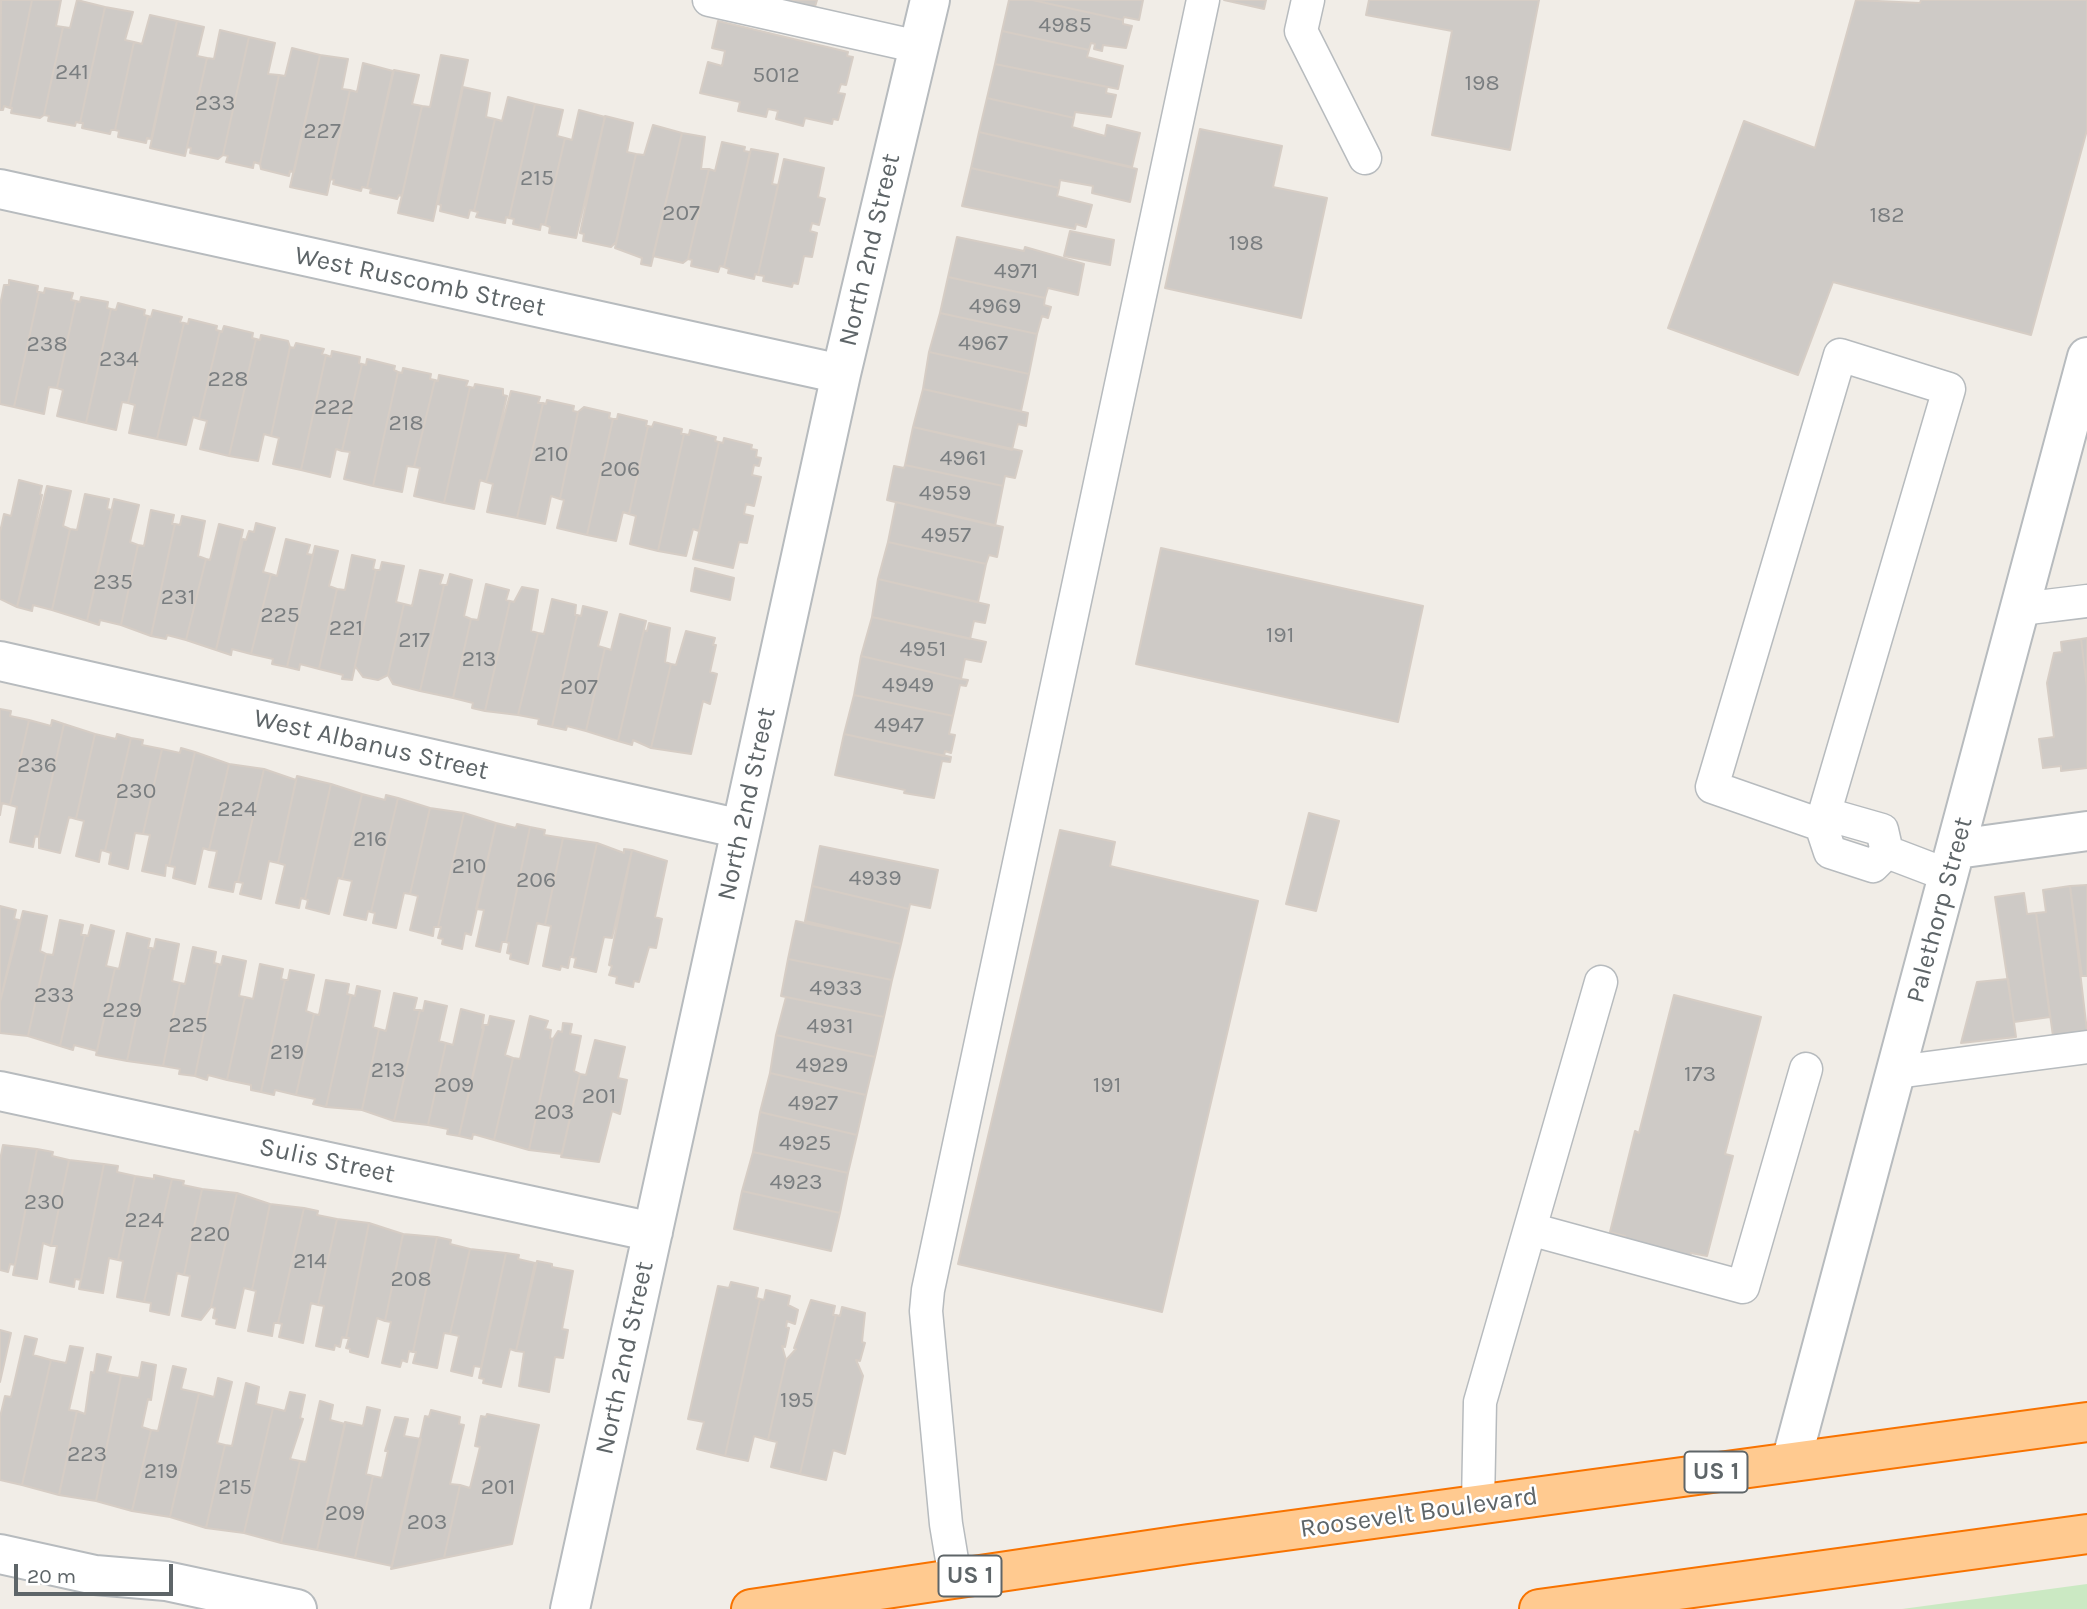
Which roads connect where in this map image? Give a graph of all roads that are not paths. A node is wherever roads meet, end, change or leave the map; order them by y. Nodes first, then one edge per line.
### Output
1 (709, 0) edge
2 (930, 0) edge
3 (1203, 0) edge
4 (1308, 0) edge
5 (919, 47) junction
6 (1365, 158) dead end
7 (0, 189) edge
8 (841, 374) junction
9 (2085, 374) edge
10 (2087, 601) edge
11 (2021, 609) junction
12 (0, 661) edge
13 (1821, 825) junction
14 (741, 829) junction
15 (2087, 831) edge
16 (1953, 862) junction
17 (1601, 982) dead end
18 (2087, 1047) edge
19 (1807, 1069) dead end
20 (1897, 1072) junction
21 (0, 1091) edge
22 (1530, 1228) junction
23 (653, 1232) junction
24 (2087, 1422) edge
25 (1791, 1462) junction
26 (1478, 1504) junction
27 (2087, 1534) edge
28 (0, 1554) edge
29 (94, 1575) junction
30 (955, 1578) junction
31 (134, 1609) edge
32 (297, 1609) edge
33 (570, 1609) edge
34 (751, 1609) edge
35 (1539, 1609) edge

1 - 5 lane
2 - 5 street, North 2nd Street
3 - 30 lane
4 - 6 lane
5 - 8 street, North 2nd Street
7 - 8 street, West Ruscomb Street
8 - 14 street, North 2nd Street
9 - 11 street, Palethorp Street
10 - 11 lane
11 - 16 street, Palethorp Street
12 - 14 street, West Albanus Street
13 - 13 lane
13 - 16 lane
14 - 23 street, North 2nd Street
15 - 16 street
16 - 20 street, Palethorp Street
17 - 22 lane
18 - 20 lane
19 - 22 lane
20 - 25 street, Palethorp Street
21 - 23 street, Sulis Street
22 - 26 lane
23 - 33 street, North 2nd Street
24 - 25 highway, Roosevelt Boulevard / US 1
25 - 26 highway, Roosevelt Boulevard / US 1
26 - 30 highway, Roosevelt Boulevard / US 1
27 - 35 highway
28 - 29 street
29 - 31 street
29 - 32 street
30 - 34 highway, Roosevelt Boulevard / US 1

